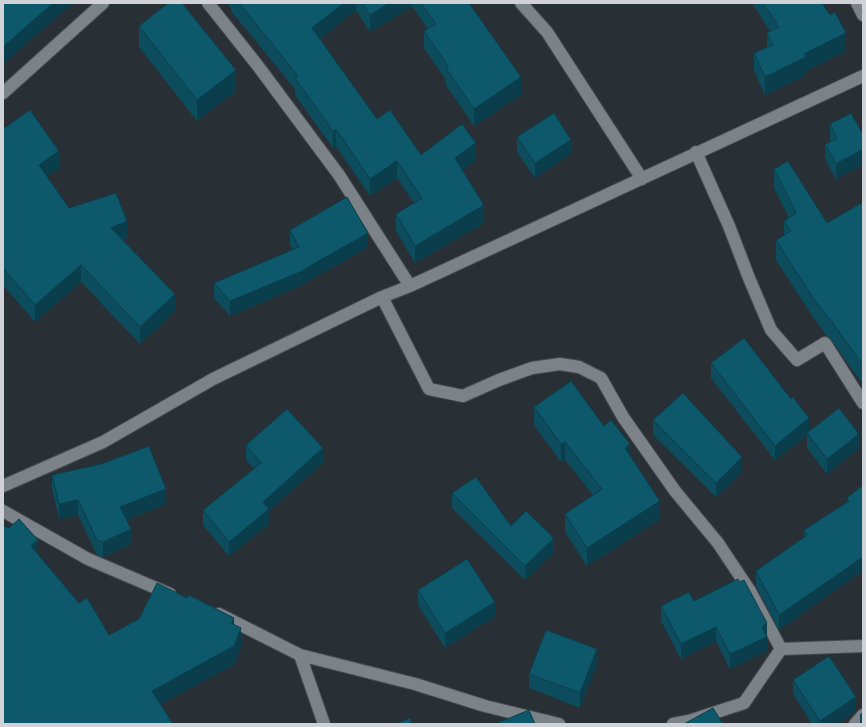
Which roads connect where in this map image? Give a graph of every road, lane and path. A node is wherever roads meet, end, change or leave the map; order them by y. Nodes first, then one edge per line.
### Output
1 (102, 3) edge
2 (208, 3) edge
3 (521, 3) edge
4 (857, 3) edge
5 (863, 15) edge
6 (863, 76) edge
7 (3, 93) edge
8 (696, 152) junction
9 (642, 179) junction
10 (410, 286) junction
11 (382, 297) junction
12 (863, 403) edge
13 (3, 486) edge
14 (3, 511) edge
15 (180, 598) edge
16 (208, 609) edge
17 (863, 646) edge
18 (781, 649) junction
19 (300, 655) junction
20 (863, 715) edge
21 (324, 724) edge
22 (559, 724) edge
23 (673, 724) edge
24 (854, 724) edge

1 - 7 street
2 - 10 street
3 - 9 street
4 - 5 street
6 - 8 street
8 - 9 street
8 - 12 street
9 - 10 street
10 - 11 street
11 - 13 street
11 - 18 street
14 - 15 street
16 - 19 street
17 - 18 street
18 - 23 street
19 - 21 street
19 - 22 street
20 - 24 street

